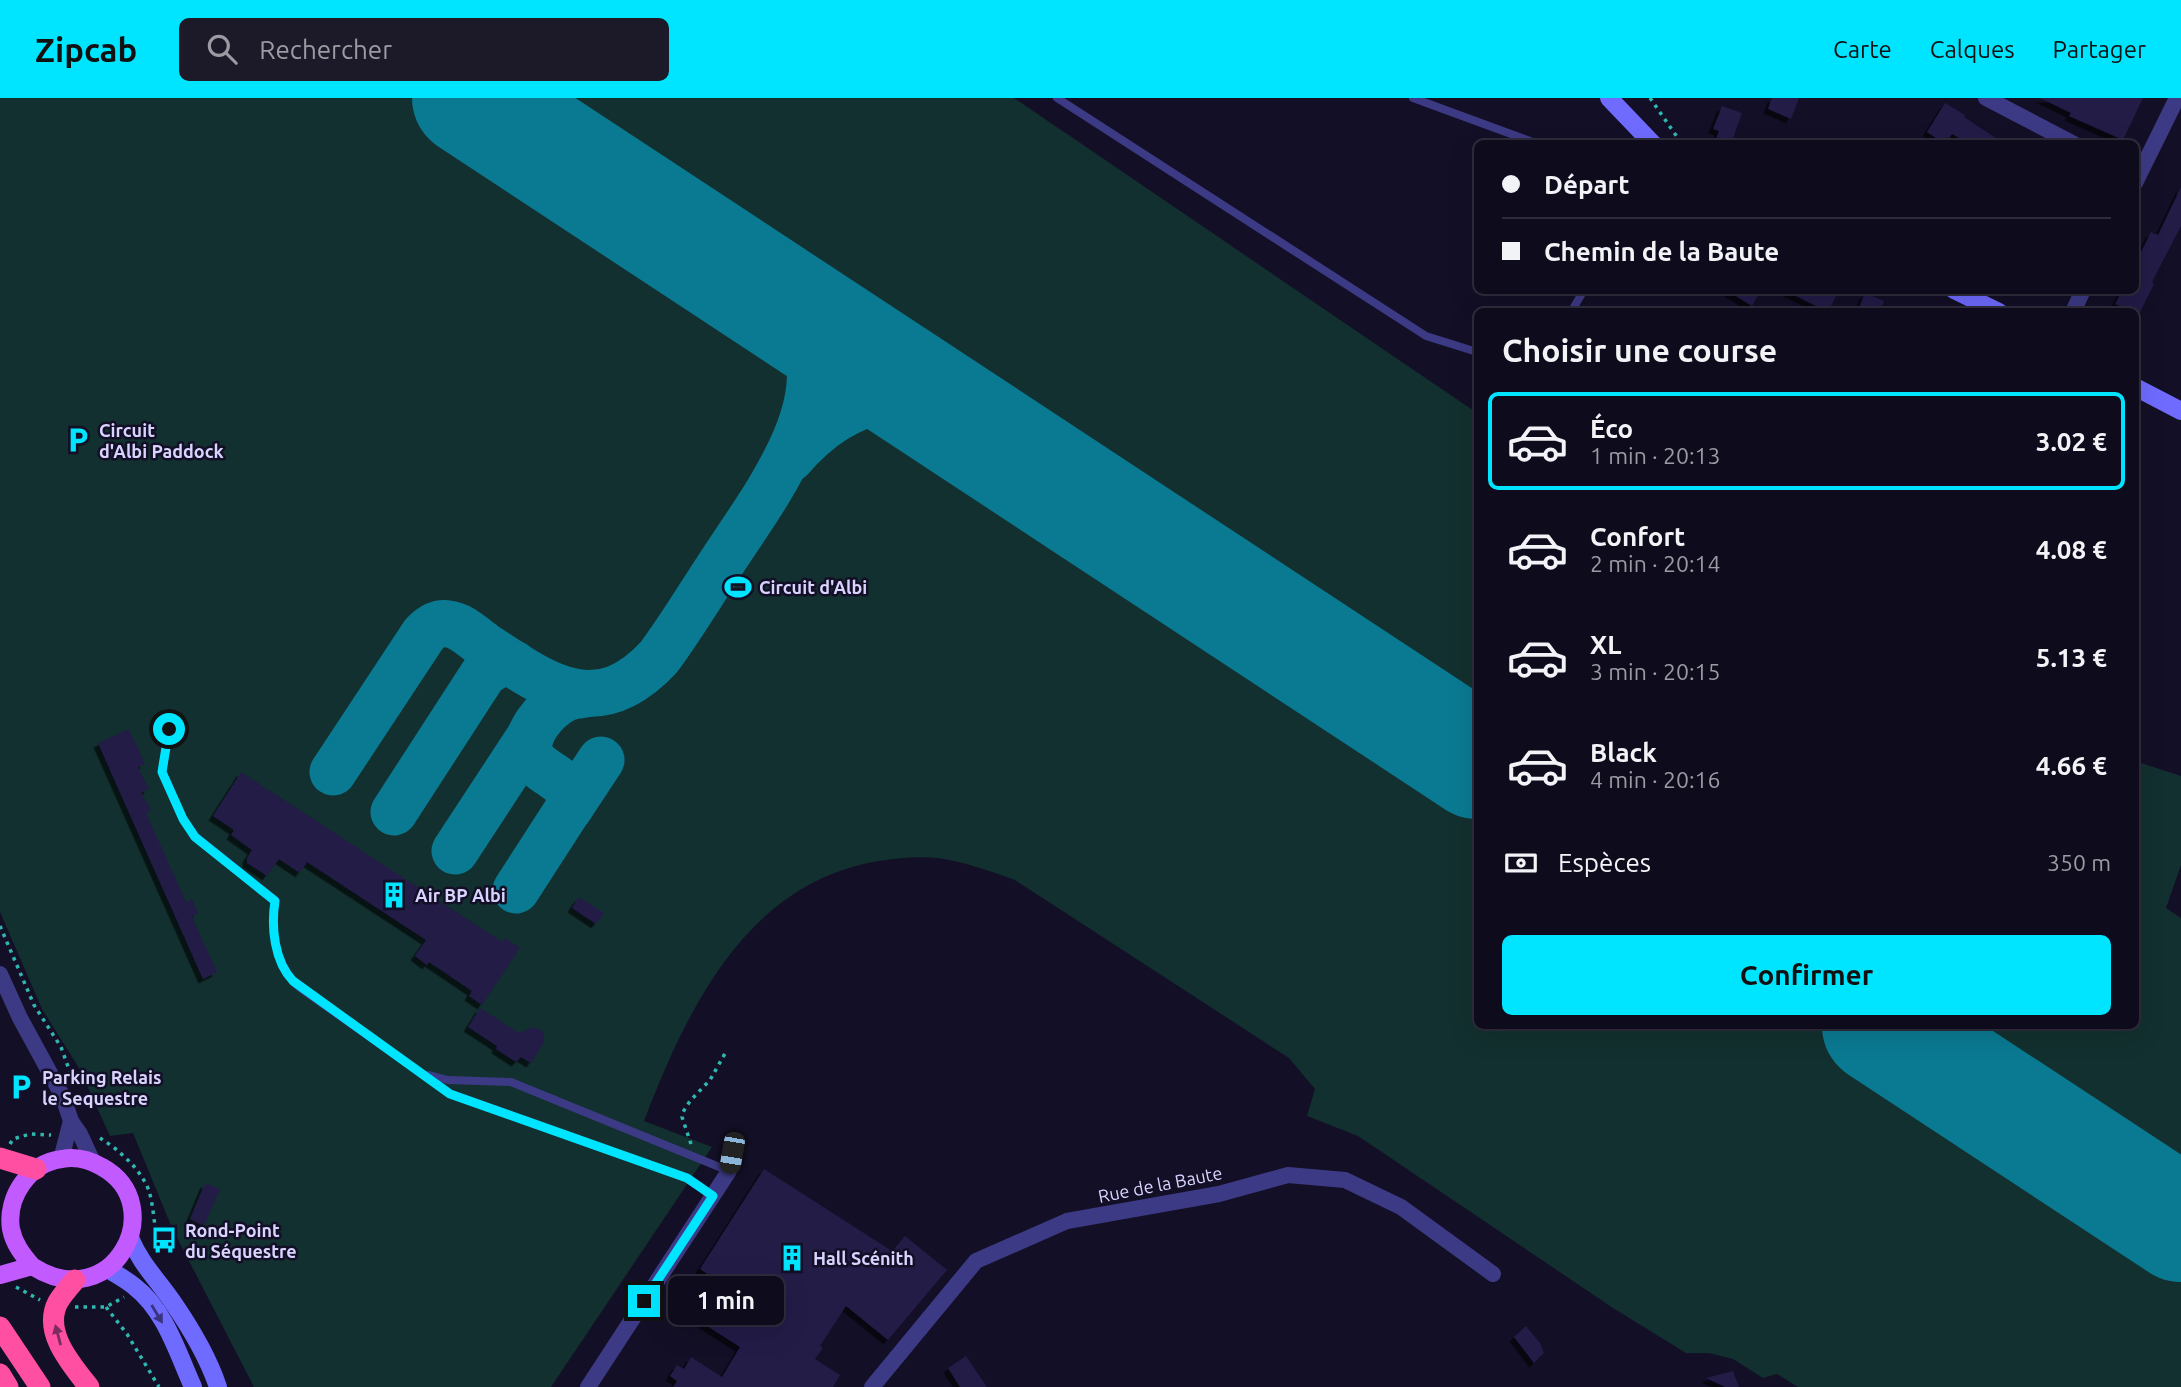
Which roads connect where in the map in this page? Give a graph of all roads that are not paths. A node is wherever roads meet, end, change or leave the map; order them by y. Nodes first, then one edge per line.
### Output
1 (1057, 98) edge
2 (1413, 98) edge
3 (1609, 98) edge
4 (1986, 98) edge
5 (2177, 98) edge
6 (1527, 140) edge
7 (1649, 140) edge
8 (2066, 140) edge
9 (2139, 172) edge
10 (1962, 294) edge
11 (1991, 308) edge
12 (1474, 351) edge
13 (2139, 389) edge
14 (2181, 411) edge
15 (169, 729) dead end
16 (0, 974) edge
17 (420, 1072) junction
18 (71, 1121) junction
19 (736, 1149) dead end
20 (0, 1158) edge
21 (61, 1159) junction
22 (93, 1162) junction
23 (36, 1169) junction
24 (729, 1171) junction
25 (713, 1196) junction
26 (6, 1236) edge
27 (130, 1238) junction
28 (32, 1266) junction
29 (108, 1269) junction
30 (1493, 1274) dead end
31 (0, 1275) edge
32 (75, 1280) junction
33 (0, 1327) edge
34 (0, 1374) edge
35 (8, 1387) edge
36 (40, 1387) edge
37 (89, 1387) edge
38 (193, 1387) edge
39 (218, 1387) edge
40 (588, 1387) edge
41 (872, 1387) edge

1 - 12 lane
2 - 6 lane
3 - 7 street
4 - 8 street
5 - 9 street
10 - 11 street
13 - 14 street
15 - 17 lane
16 - 18 street
17 - 24 lane
17 - 25 lane
18 - 21 street
18 - 22 street
19 - 24 lane
20 - 23 highway
21 - 22 main road
21 - 23 main road
22 - 27 main road
23 - 26 main road
24 - 25 street
25 - 40 street
26 - 28 main road
27 - 29 main road
27 - 39 street
28 - 31 main road
28 - 32 main road
29 - 32 main road
29 -> 38 street
30 - 41 street, Rue de la Baute
37 -> 32 highway
33 - 36 highway
34 - 35 highway

